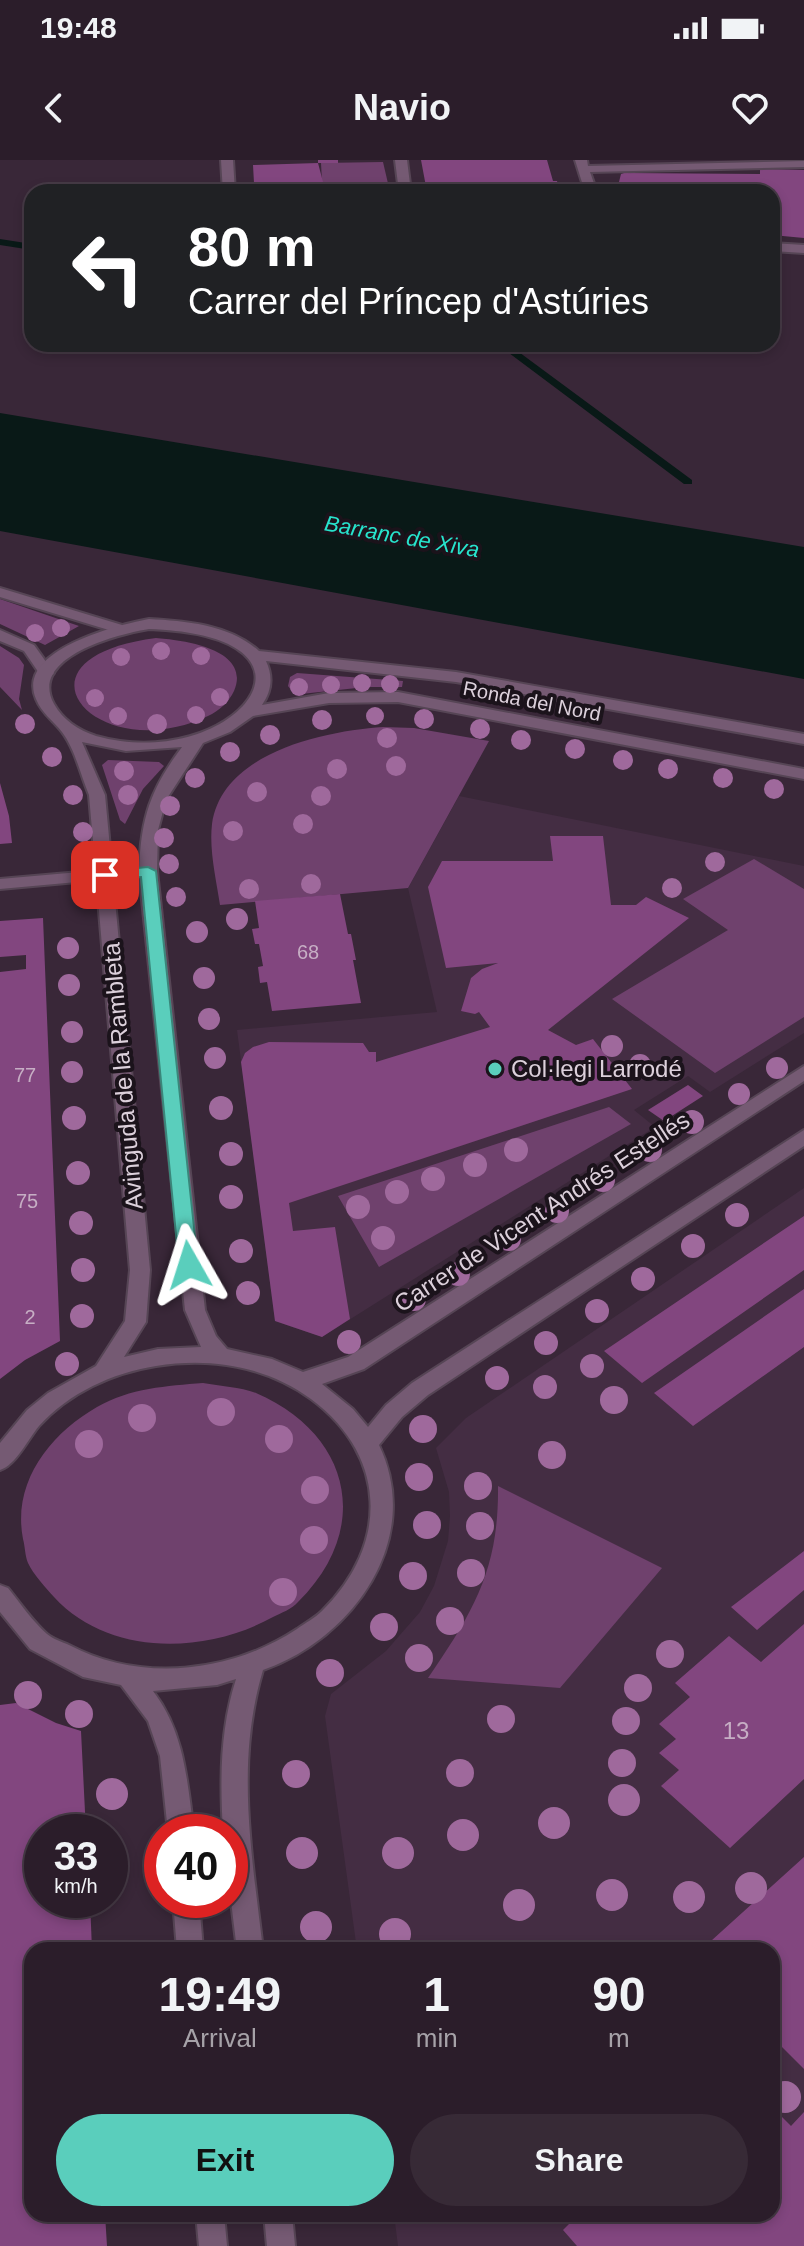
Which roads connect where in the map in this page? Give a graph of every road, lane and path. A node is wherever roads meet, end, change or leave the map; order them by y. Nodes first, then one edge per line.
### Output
1 (227, 160) edge
2 (401, 160) edge
3 (583, 164) edge
4 (804, 164) edge
5 (228, 184) edge
6 (404, 184) edge
7 (589, 184) edge
8 (780, 248) edge
9 (804, 249) edge
10 (0, 592) edge
11 (117, 628) junction
12 (0, 635) edge
13 (255, 655) junction
14 (46, 673) junction
15 (251, 712) junction
16 (69, 729) junction
17 (197, 739) junction
18 (804, 739) edge
19 (804, 774) edge
20 (148, 871) junction
21 (105, 875) junction
22 (0, 884) edge
23 (804, 1072) edge
24 (804, 1137) edge
25 (219, 1354) junction
26 (104, 1371) junction
27 (301, 1381) junction
28 (367, 1443) junction
29 (0, 1461) edge
30 (0, 1595) edge
31 (9, 1621) edge
32 (252, 1666) junction
33 (129, 1677) junction
34 (179, 1814) edge
35 (187, 1918) edge
36 (189, 1942) edge
37 (249, 1942) edge
38 (211, 2222) edge
39 (279, 2222) edge
40 (213, 2246) edge
41 (281, 2246) edge

1 - 5 street
2 - 6 street
3 - 4 street
3 - 7 street
8 - 9 street
10 - 11 street
11 - 13 street
11 - 14 street
12 - 14 street
13 - 15 street
13 - 18 street, Ronda del Nord
14 - 16 street
15 - 17 street
15 - 19 street, Ronda del Nord
16 - 17 street
16 - 21 street, Avinguda de la Rambleta
17 - 20 street, Avinguda de la Rambleta
20 - 21 street
20 - 25 street, Avinguda de la Rambleta
21 - 22 street
21 - 26 street, Avinguda de la Rambleta
23 - 27 street, Carrer de Vicent Andrés Estellés
24 - 28 street
25 - 26 street
25 - 27 street
26 - 29 street
27 - 28 street
28 - 32 street
30 - 31 street
31 - 33 street
32 - 33 street
32 - 37 street
33 - 34 street
35 - 36 street
38 - 40 street
39 - 41 street

